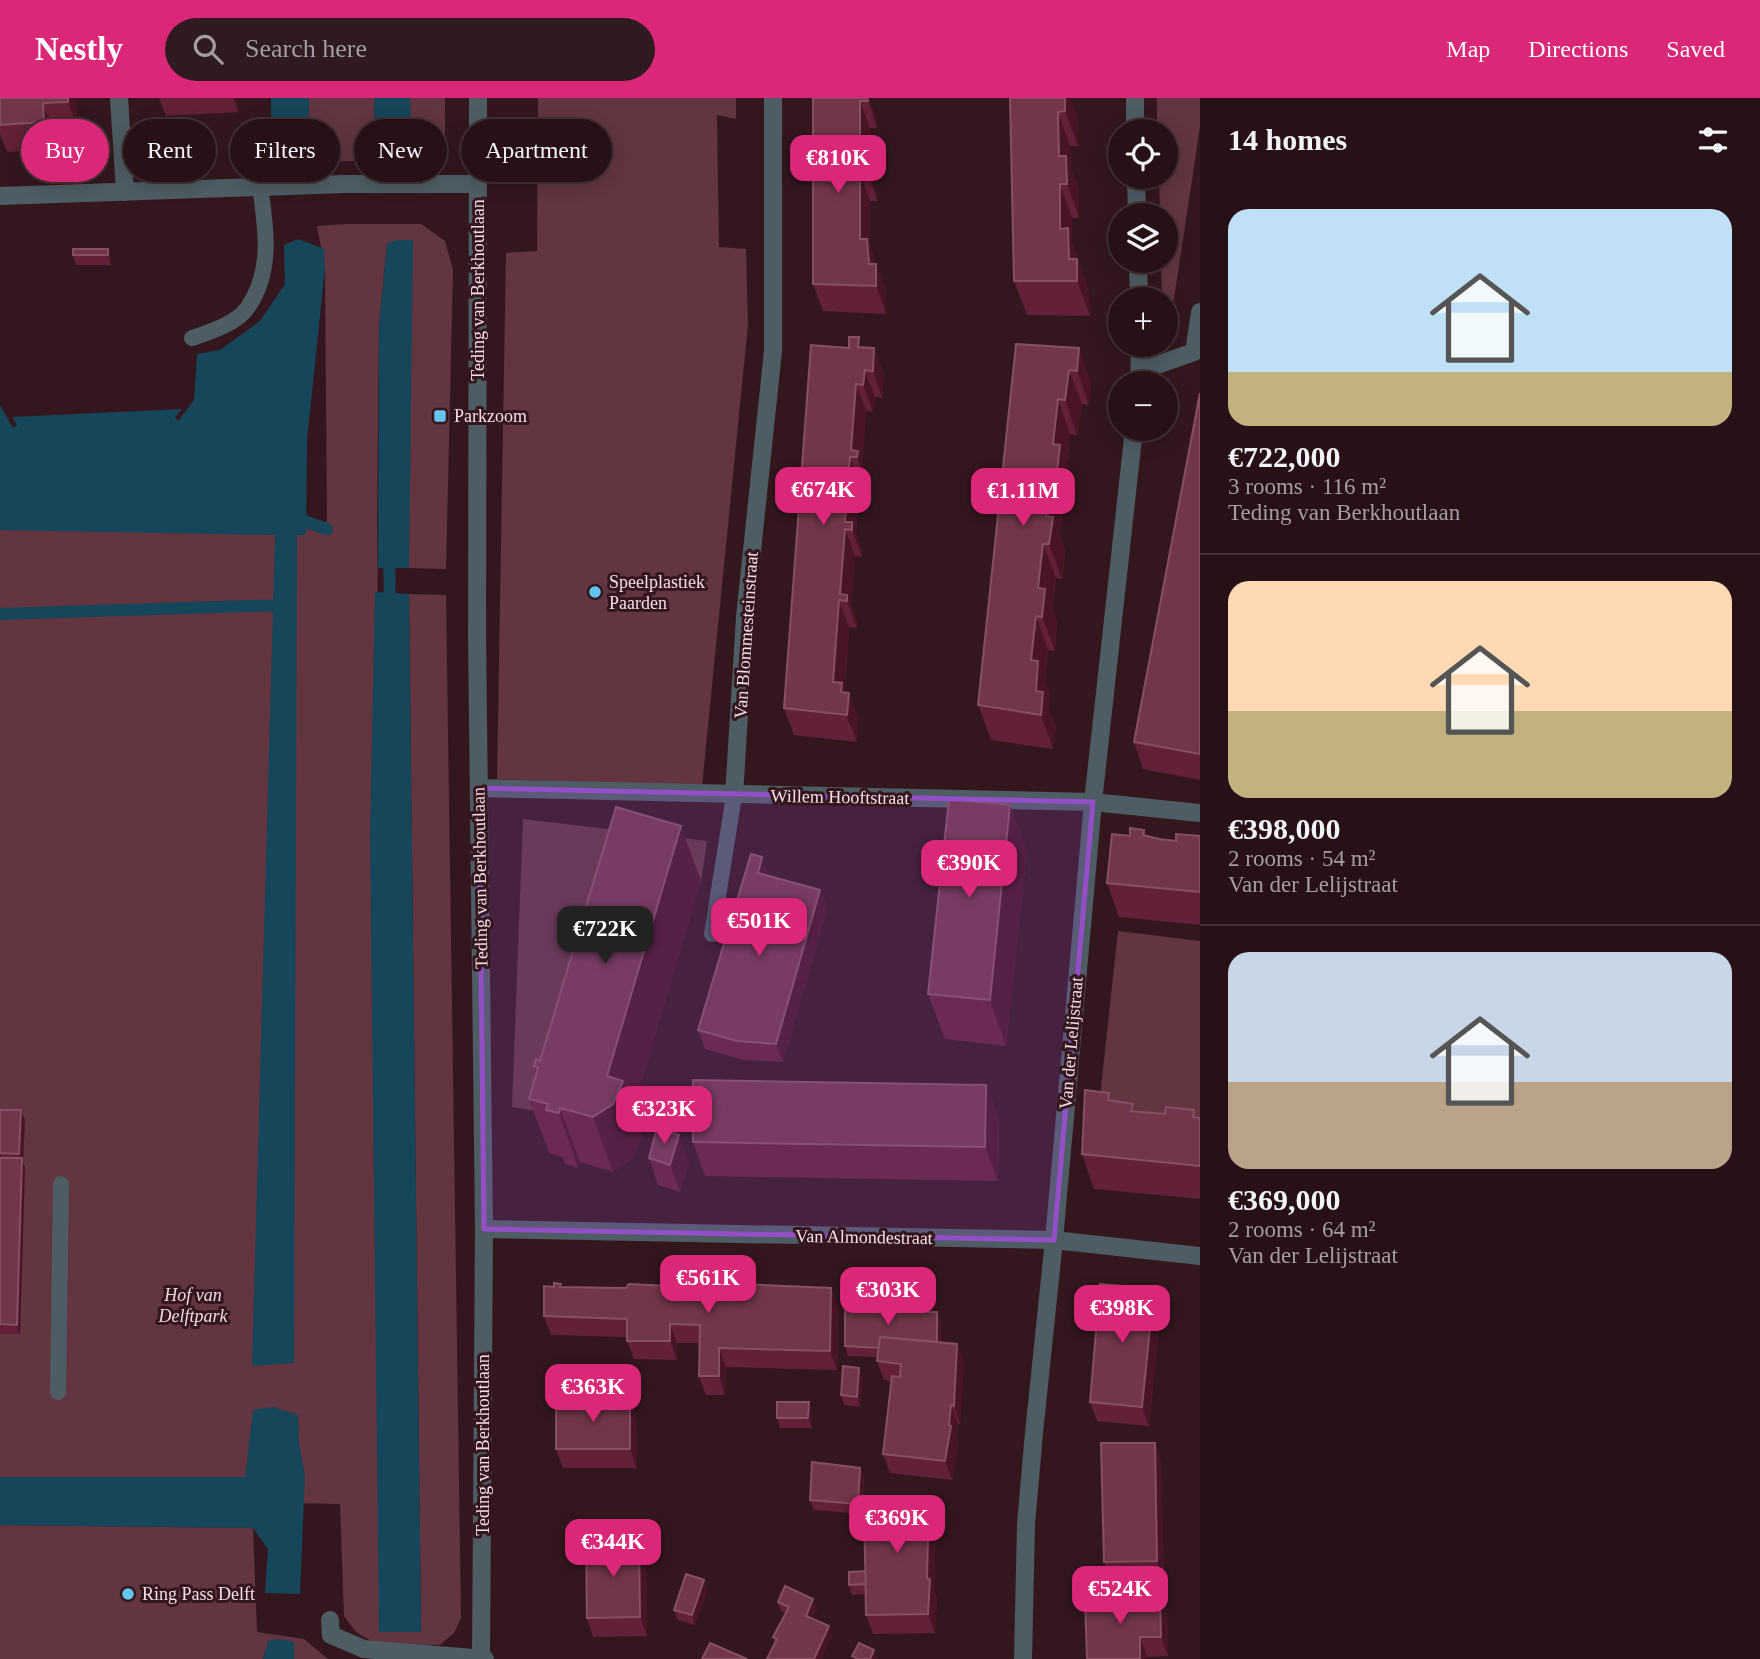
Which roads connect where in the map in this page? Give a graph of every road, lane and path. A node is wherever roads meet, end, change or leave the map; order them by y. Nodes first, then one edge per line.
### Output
1 (119, 98) edge
2 (478, 98) edge
3 (773, 98) edge
4 (1135, 98) edge
5 (1135, 119) edge
6 (478, 184) junction
7 (260, 187) junction
8 (125, 191) junction
9 (0, 196) edge
10 (1200, 312) edge
11 (192, 338) dead end
12 (1152, 371) edge
13 (1133, 441) edge
14 (479, 788) junction
15 (734, 796) junction
16 (1093, 802) junction
17 (1200, 813) edge
18 (712, 934) dead end
19 (61, 1184) dead end
20 (484, 1229) junction
21 (1055, 1240) junction
22 (1200, 1256) edge
23 (58, 1392) dead end
24 (330, 1619) dead end
25 (483, 1658) edge
26 (1023, 1659) edge

1 - 8 street
2 - 6 street, Teding van Berkhoutlaan
3 - 15 street, Van Blommesteinstraat
4 - 5 street
6 - 7 street
6 - 14 street, Teding van Berkhoutlaan
7 - 8 street
7 - 11 lane
8 - 9 street
10 - 12 street
13 - 16 street, Van der Lelijstraat
14 - 15 street, Willem Hooftstraat
14 - 20 street, Teding van Berkhoutlaan
15 - 16 street, Willem Hooftstraat
15 - 18 lane
16 - 17 street, Willem Hooftstraat
16 - 21 street, Van der Lelijstraat
19 - 23 lane
20 - 21 street, Van Almondestraat
20 - 25 street, Teding van Berkhoutlaan
21 - 22 street, Van Almondestraat
21 - 26 street, Van der Lelijstraat
24 - 25 street

